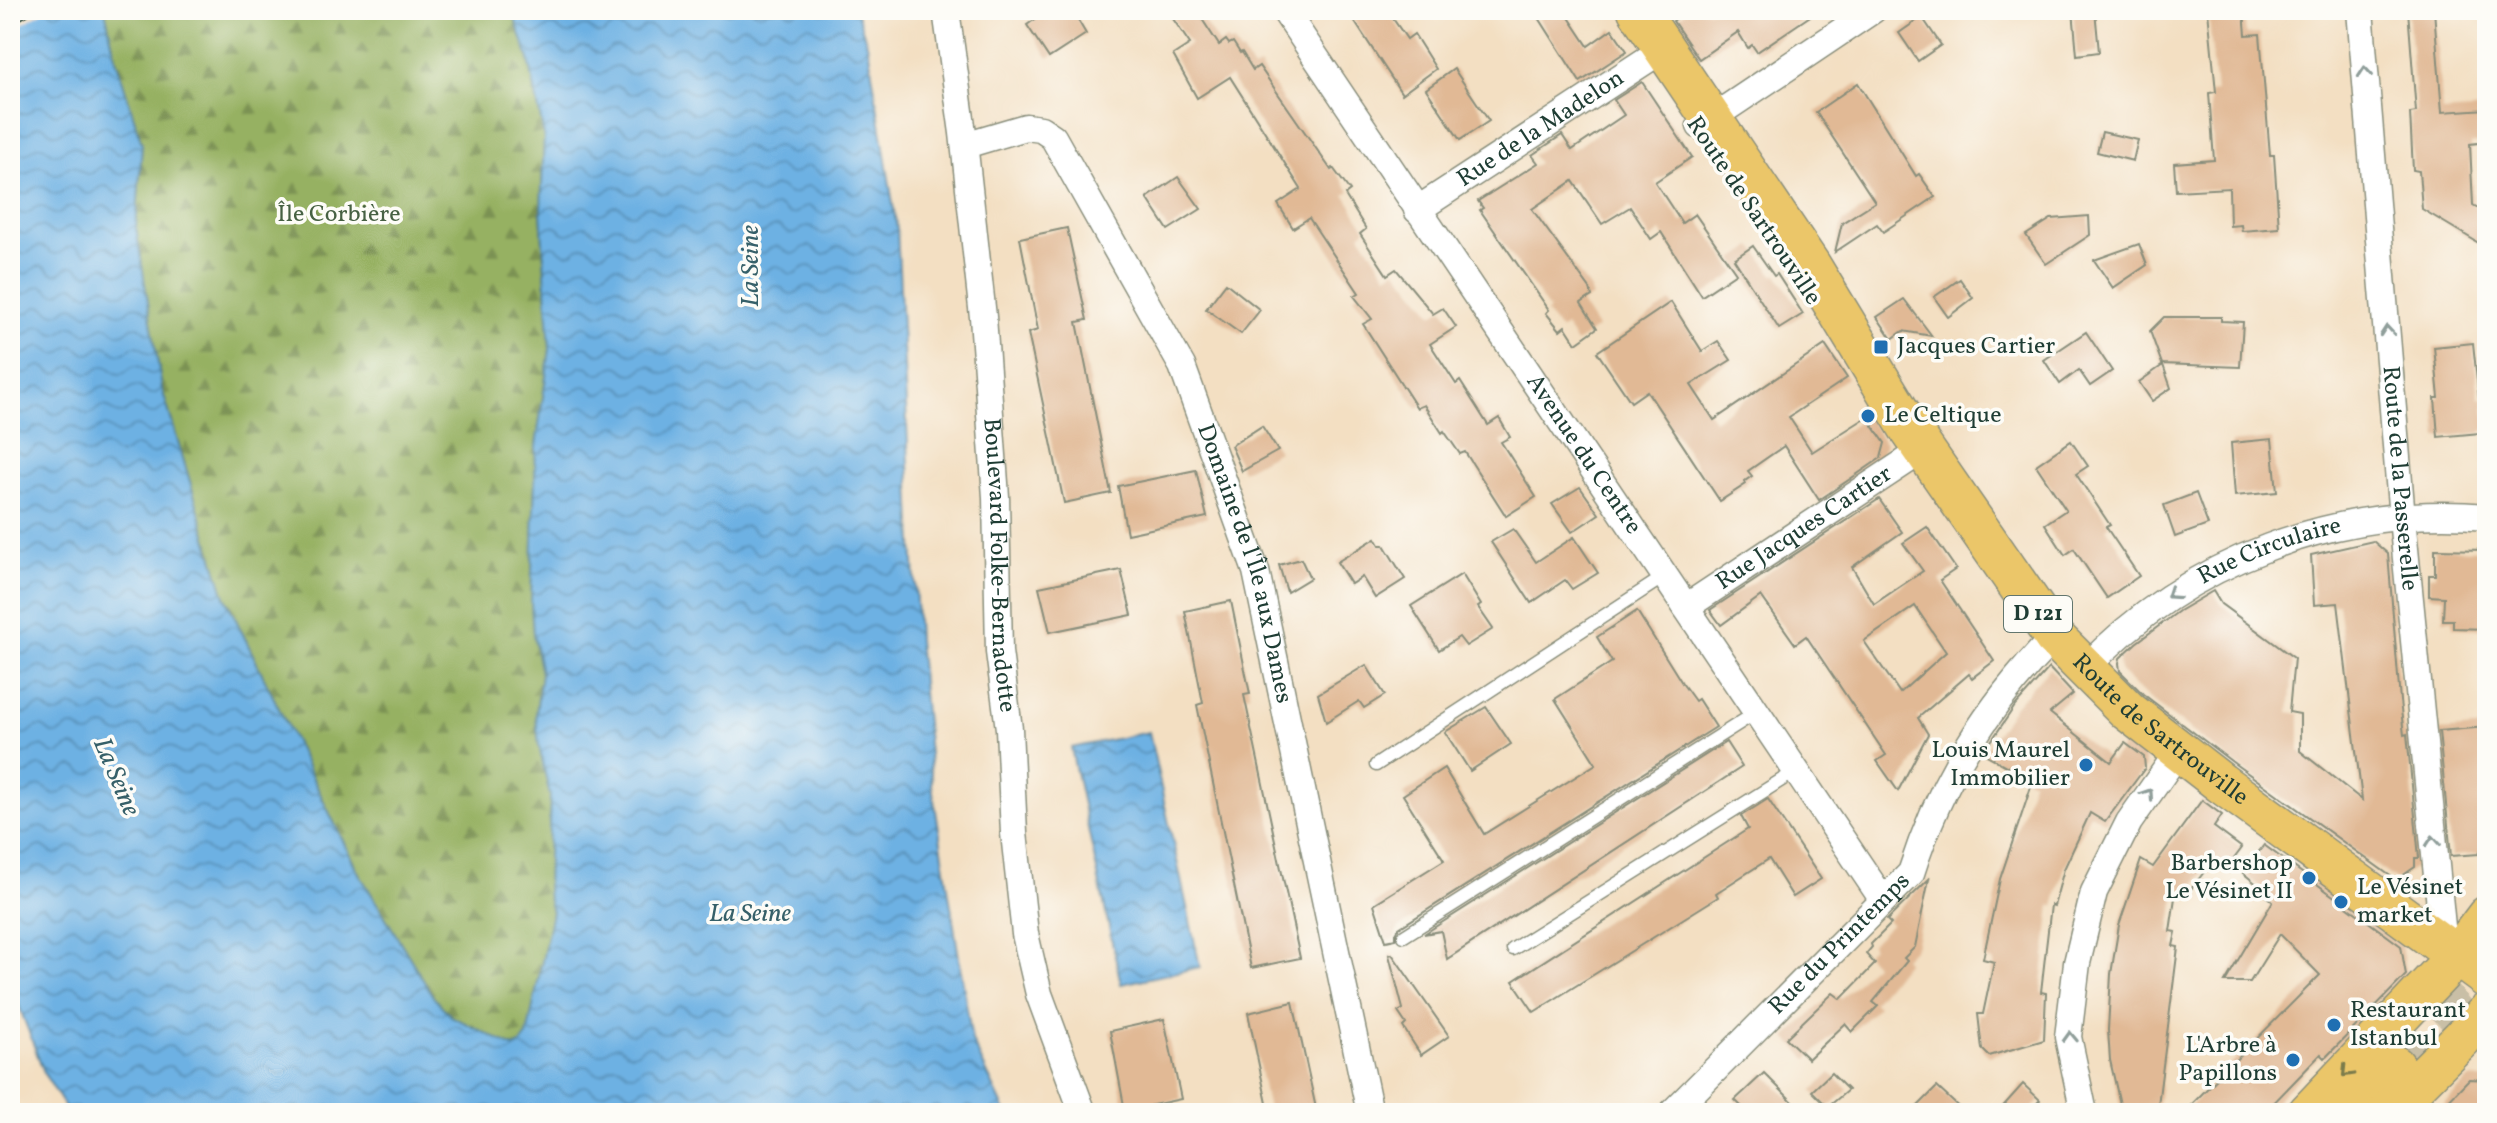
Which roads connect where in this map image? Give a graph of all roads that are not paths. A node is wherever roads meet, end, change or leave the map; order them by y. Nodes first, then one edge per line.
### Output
1 (946, 10) edge
2 (1284, 10) edge
3 (1618, 10) edge
4 (1638, 10) edge
5 (1873, 10) edge
6 (2360, 10) edge
7 (1658, 53) junction
8 (1705, 123) junction
9 (965, 145) junction
10 (1417, 210) junction
11 (1923, 450) junction
12 (2487, 517) edge
13 (2402, 518) junction
14 (1665, 576) junction
15 (1686, 607) junction
16 (2054, 637) junction
17 (2085, 669) junction
18 (1757, 712) junction
19 (2179, 751) junction
20 (1376, 765) dead end
21 (1796, 771) junction
22 (1883, 900) junction
23 (2487, 916) edge
24 (1404, 936) dead end
25 (1513, 949) dead end
26 (2462, 961) edge
27 (2487, 1013) edge
28 (2395, 1066) tunnel mouth
29 (1679, 1111) edge
30 (1083, 1113) edge
31 (1370, 1113) edge
32 (2084, 1113) edge
33 (2308, 1113) edge
34 (2349, 1113) edge
35 (2387, 1113) edge

1 - 9 street, Boulevard Folke-Bernadotte
2 - 10 street, Avenue du Centre
3 - 7 main road, Route de Sartrouville / D 121
4 - 7 main road, Route de Sartrouville / D 121
5 - 8 street
13 -> 6 street, Route de la Passerelle
7 - 8 main road, Route de Sartrouville / D 121
7 - 10 street, Rue de la Madelon
8 - 11 main road, Route de Sartrouville / D 121
9 - 30 street, Boulevard Folke-Bernadotte
9 - 31 street, Domaine de l'Île aux Dames
10 - 14 street, Avenue du Centre
11 - 15 street, Rue Jacques Cartier
11 - 16 main road, Route de Sartrouville / D 121
12 - 13 street, Rue Circulaire
13 -> 17 street, Rue Circulaire
26 -> 13 street, Route de la Passerelle
14 - 15 street, Avenue du Centre
14 - 20 lane
15 - 18 street, Avenue du Centre
16 - 17 main road, Route de Sartrouville / D 121
16 - 22 street, Rue du Printemps
17 - 19 main road, Route de Sartrouville / D 121
18 - 21 street, Avenue du Centre
18 - 24 lane
19 - 26 main road, Route de Sartrouville / D 121
32 -> 19 street
21 - 22 street, Avenue du Centre
21 - 25 lane
22 - 29 street, Rue du Printemps
23 - 26 main road
26 -> 33 main road
27 - 35 main road
28 - 34 main road

